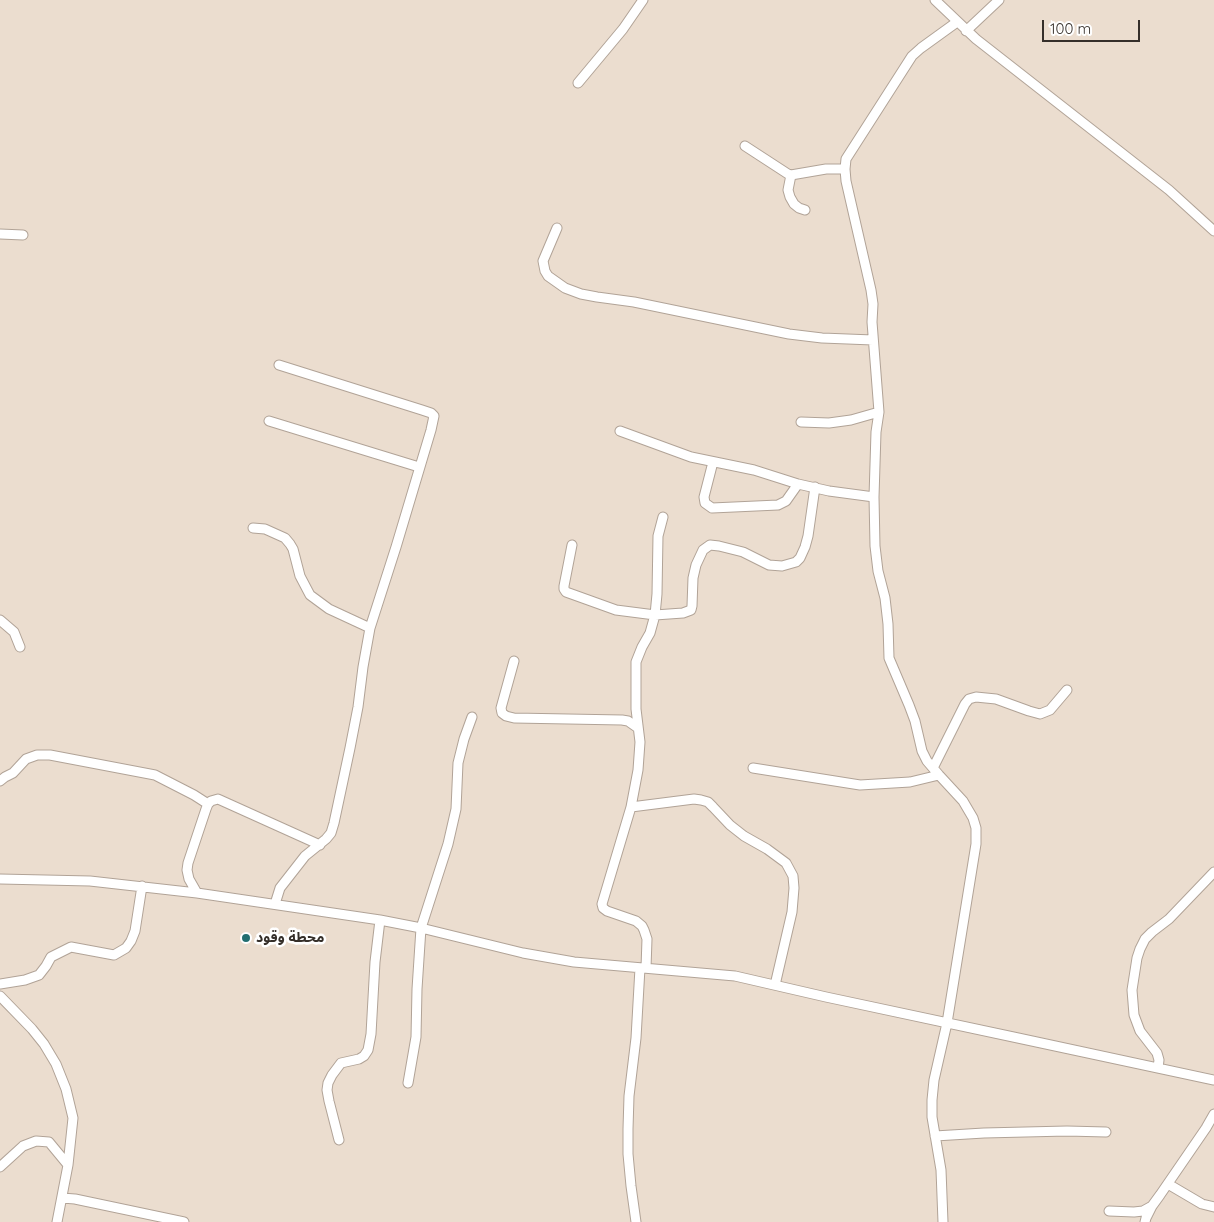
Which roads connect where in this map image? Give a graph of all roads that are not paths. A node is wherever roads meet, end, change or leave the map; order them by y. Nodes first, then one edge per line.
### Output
1 (643, 0) edge
2 (935, 0) edge
3 (999, 0) edge
4 (957, 22) junction
5 (966, 31) junction
6 (578, 84) dead end
7 (745, 146) dead end
8 (845, 169) junction
9 (791, 174) junction
10 (805, 210) dead end
11 (557, 228) dead end
12 (1214, 231) edge
13 (0, 234) edge
14 (23, 236) dead end
15 (873, 340) junction
16 (279, 365) dead end
17 (878, 412) junction
18 (269, 421) dead end
19 (801, 422) dead end
20 (620, 432) dead end
21 (713, 462) junction
22 (420, 467) junction
23 (798, 484) junction
24 (815, 488) junction
25 (874, 497) junction
26 (662, 517) dead end
27 (253, 528) dead end
28 (572, 545) dead end
29 (656, 615) junction
30 (0, 620) edge
31 (370, 628) junction
32 (20, 647) dead end
33 (514, 660) dead end
34 (1068, 690) dead end
35 (472, 717) dead end
36 (638, 728) junction
37 (753, 768) dead end
38 (936, 771) junction
39 (0, 781) edge
40 (208, 804) junction
41 (631, 807) junction
42 (320, 845) junction
43 (1214, 872) edge
44 (0, 879) edge
45 (142, 886) junction
46 (197, 893) junction
47 (275, 904) junction
48 (380, 920) junction
49 (421, 928) junction
50 (643, 968) junction
51 (0, 984) edge
52 (776, 986) junction
53 (0, 996) edge
54 (947, 1022) junction
55 (1158, 1068) junction
56 (1214, 1080) edge
57 (408, 1084) dead end
58 (1214, 1114) edge
59 (1106, 1132) dead end
60 (936, 1136) junction
61 (339, 1140) dead end
62 (68, 1164) junction
63 (0, 1167) edge
64 (1168, 1184) junction
65 (62, 1198) junction
66 (1152, 1206) junction
67 (1214, 1207) edge
68 (1109, 1212) dead end
69 (56, 1222) edge
70 (184, 1222) edge
71 (636, 1222) edge
72 (943, 1222) edge
73 (1145, 1222) edge

1 - 6 street
2 - 4 street
3 - 5 street
4 - 5 street
4 - 8 street
5 - 12 street
7 - 9 street
8 - 9 street
8 - 15 street
9 - 10 street
11 - 15 street
13 - 14 street
15 - 17 street
16 - 22 street
17 - 19 street
17 - 25 street
18 - 22 street
20 - 21 street
21 - 23 street
21 - 23 street
22 - 31 street
23 - 24 street
24 - 25 street
24 - 29 street
25 - 38 street
26 - 29 street
27 - 31 street
28 - 29 street
29 - 36 street
30 - 32 street
31 - 42 street
33 - 36 street
34 - 38 street
35 - 49 street
36 - 41 street
37 - 38 street
38 - 54 street
39 - 40 street
40 - 42 street
40 - 46 street
41 - 50 street
41 - 52 street
42 - 47 street
43 - 55 street
44 - 45 street
45 - 46 street
45 - 51 street
46 - 47 street
47 - 48 street
48 - 49 street
48 - 61 street
49 - 50 street
49 - 57 street
50 - 52 street
50 - 71 street
52 - 54 street
53 - 62 street
54 - 55 street
54 - 60 street
55 - 56 street
58 - 64 street
59 - 60 street
60 - 72 street
62 - 63 street
62 - 65 street
64 - 66 street
64 - 67 street
65 - 69 street
65 - 70 street
66 - 68 street
66 - 73 street

